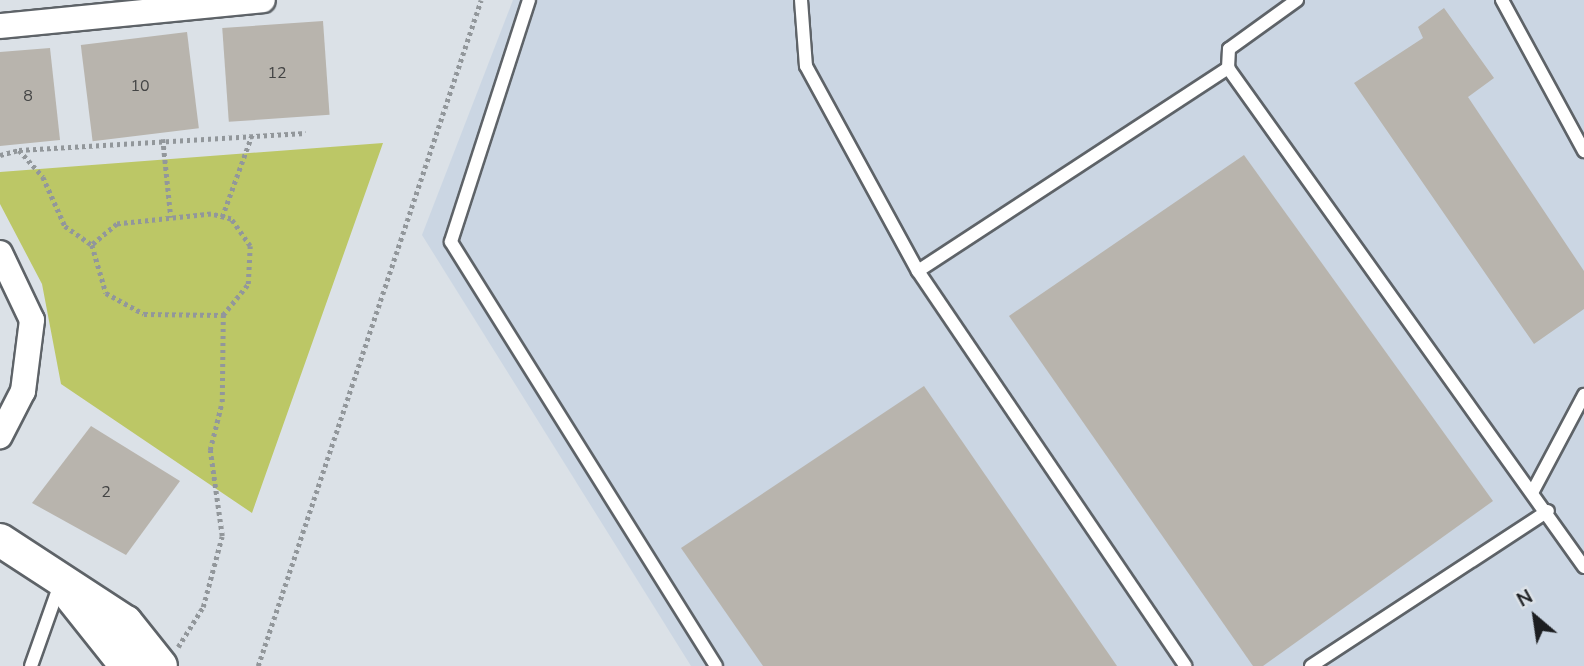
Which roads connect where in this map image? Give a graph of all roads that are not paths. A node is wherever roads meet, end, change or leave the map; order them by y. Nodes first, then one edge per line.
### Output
1 (263, 0) edge
2 (529, 0) edge
3 (801, 0) edge
4 (1297, 0) edge
5 (1502, 0) edge
6 (0, 26) edge
7 (1228, 68) junction
8 (1584, 151) edge
9 (0, 253) edge
10 (918, 271) junction
11 (1584, 395) edge
12 (0, 436) edge
13 (1533, 491) junction
14 (1548, 512) junction
15 (0, 540) edge
16 (1584, 567) edge
17 (60, 584) junction
18 (167, 660) edge
19 (31, 666) edge
20 (126, 666) edge
21 (716, 666) edge
22 (1185, 666) edge
23 (1311, 666) edge

1 - 6 street
2 - 21 lane
3 - 10 lane
4 - 7 lane
5 - 8 lane
7 - 10 lane
7 - 13 lane
9 - 12 street
10 - 22 lane
11 - 13 lane
13 - 14 lane
14 - 16 lane
14 - 23 lane
15 - 17 street
17 - 18 street
17 - 19 lane
17 - 20 street

